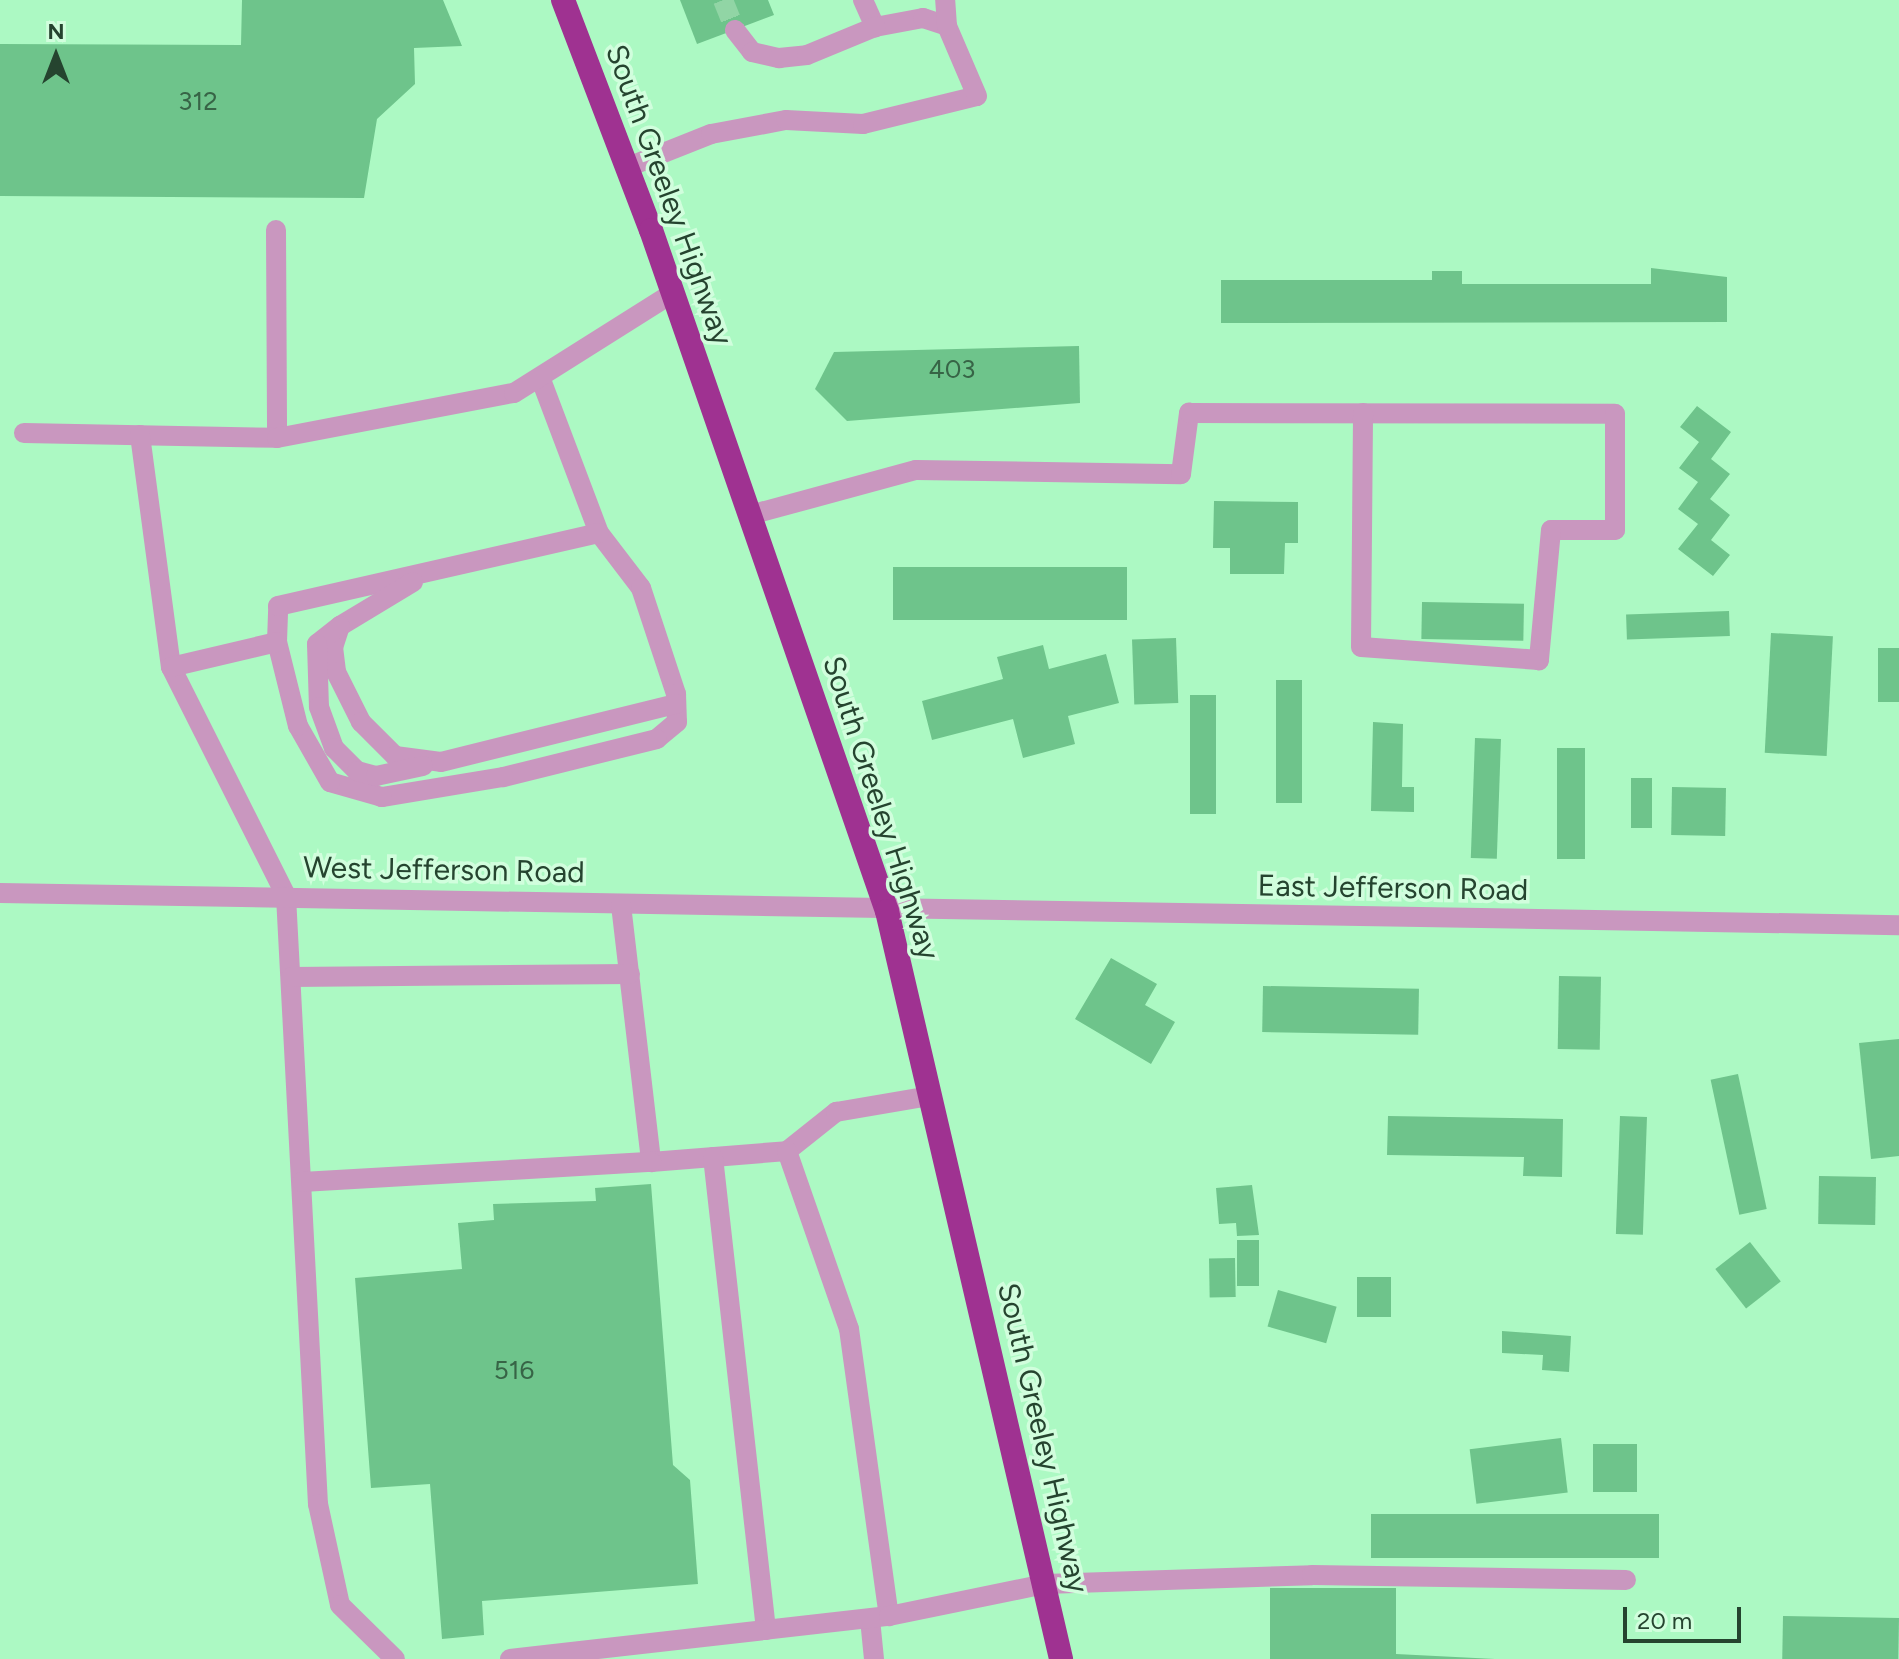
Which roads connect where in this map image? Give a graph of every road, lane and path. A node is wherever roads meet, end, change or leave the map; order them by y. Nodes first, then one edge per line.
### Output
1 (563, 0) edge
2 (863, 0) edge
3 (945, 0) edge
4 (947, 26) junction
5 (875, 27) junction
6 (735, 30) tunnel mouth
7 (628, 167) junction
8 (276, 230) dead end
9 (673, 293) junction
10 (540, 377) junction
11 (1363, 413) junction
12 (24, 433) dead end
13 (140, 435) junction
14 (277, 438) junction
15 (750, 515) junction
16 (599, 533) junction
17 (430, 572) junction
18 (340, 626) junction
19 (277, 642) junction
20 (171, 667) junction
21 (676, 704) junction
22 (441, 762) junction
23 (0, 893) edge
24 (286, 896) junction
25 (621, 905) junction
26 (887, 911) junction
27 (1899, 925) edge
28 (630, 974) junction
29 (291, 977) junction
30 (930, 1096) junction
31 (787, 1151) junction
32 (713, 1157) junction
33 (651, 1162) junction
34 (302, 1182) junction
35 (1626, 1580) dead end
36 (1045, 1584) junction
37 (880, 1618) junction
38 (766, 1630) junction
39 (395, 1659) edge
40 (510, 1659) edge
41 (874, 1659) edge
42 (1061, 1659) edge

1 - 7 highway, South Greeley Highway
2 - 5 street
3 - 4 street
4 - 5 street
4 - 7 street
5 - 6 street
7 - 9 highway, South Greeley Highway
8 - 14 street
9 - 10 street
9 - 15 highway, South Greeley Highway
10 - 14 street
10 - 16 street
11 - 11 street
11 - 15 street
12 - 13 street
13 - 14 street
13 - 20 street
15 - 26 highway, South Greeley Highway
16 - 17 street
16 - 21 street
17 - 18 street
17 - 19 street
18 - 22 street
18 - 22 street
19 - 20 street
19 - 21 street
20 - 24 street
21 - 22 street
23 - 24 street, West Jefferson Road
24 - 25 street, West Jefferson Road
24 - 29 street
25 - 26 street, West Jefferson Road
25 - 28 street
26 - 27 street, East Jefferson Road
26 - 30 highway, South Greeley Highway
28 - 29 street
28 - 33 street
29 - 34 street
30 - 31 street
30 - 36 highway, South Greeley Highway
31 - 32 street
31 - 37 street
32 - 33 street
32 - 38 street
33 - 34 street
34 - 39 street
35 - 36 street
36 - 37 street
36 - 42 highway, South Greeley Highway
37 - 38 street
37 - 41 street
38 - 40 street

